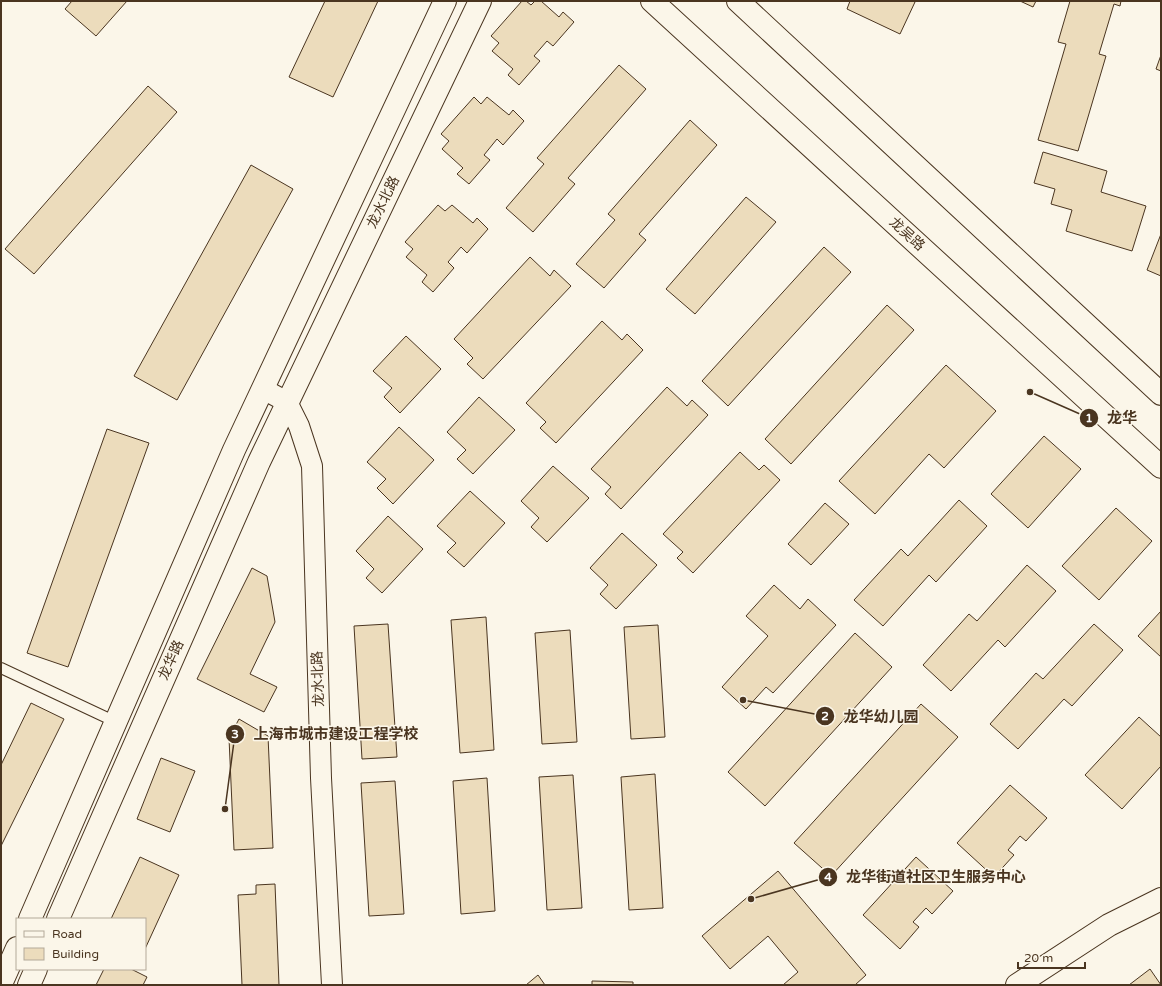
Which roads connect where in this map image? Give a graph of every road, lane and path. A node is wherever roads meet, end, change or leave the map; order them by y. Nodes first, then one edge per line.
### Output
1 (445, 1) edge
2 (480, 1) edge
3 (652, 1) edge
4 (738, 1) edge
5 (263, 389) junction
6 (1161, 394) edge
7 (286, 402) junction
8 (234, 450) joint
9 (1161, 467) edge
10 (1, 668) edge
11 (116, 722) junction
12 (1161, 899) edge
13 (30, 918) edge
14 (58, 918) edge
15 (16, 950) edge
16 (36, 970) edge
17 (1, 984) edge
18 (29, 985) edge
19 (332, 985) edge
20 (1017, 985) edge

1 - 5 main road, 龙水北路
2 - 7 main road, 龙水北路
3 - 9 main road, 龙吴路
4 - 6 main road
5 - 7 street
5 - 8 main road, 龙水北路
7 - 14 main road, 龙华路
7 - 19 street, 龙水北路
8 - 11 main road, 龙华路
10 - 11 lane
11 - 13 main road, 龙华路
12 - 20 main road
15 - 17 main road
16 - 18 main road

